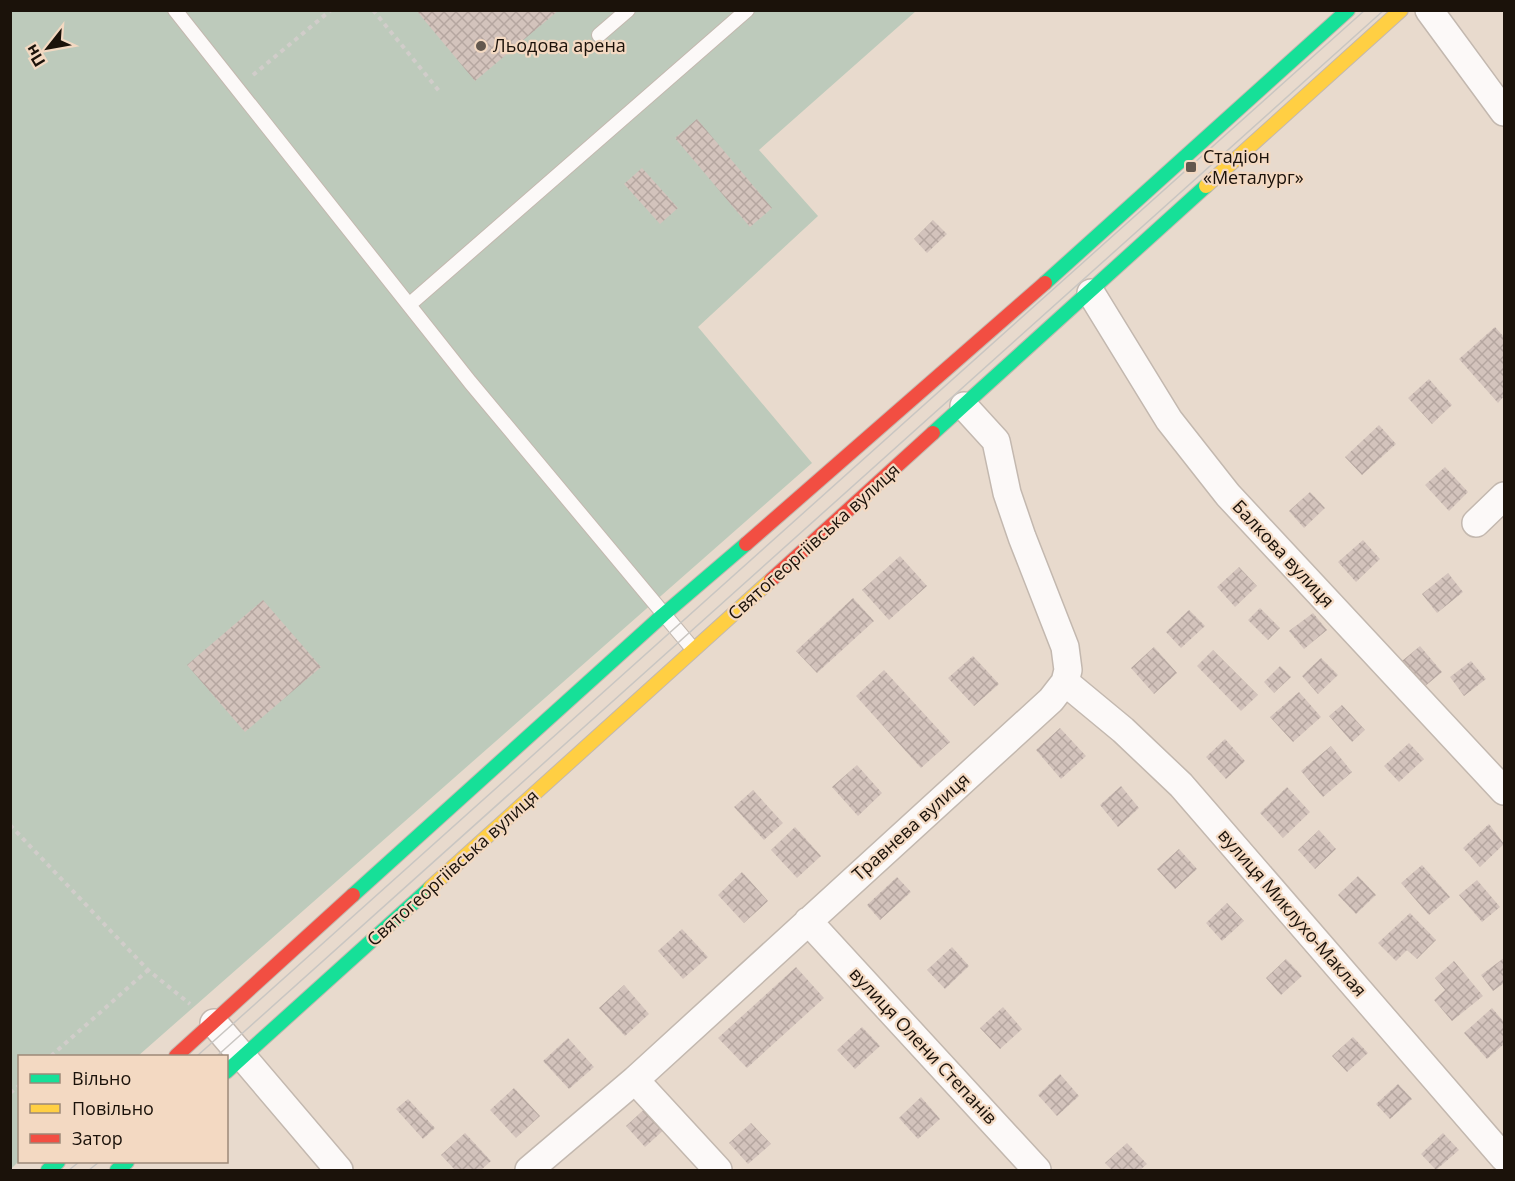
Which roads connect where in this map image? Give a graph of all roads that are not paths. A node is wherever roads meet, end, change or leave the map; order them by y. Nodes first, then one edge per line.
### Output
1 (175, 10) edge
2 (628, 10) edge
3 (747, 10) edge
4 (1348, 10) edge
5 (1401, 10) edge
6 (1429, 10) edge
7 (599, 36) dead end
8 (1504, 112) edge
9 (1090, 293) junction
10 (410, 304) junction
11 (964, 406) junction
12 (1504, 496) edge
13 (1476, 523) dead end
14 (663, 615) junction
15 (694, 650) junction
16 (1065, 682) junction
17 (1504, 791) edge
18 (808, 921) junction
19 (214, 1023) junction
20 (177, 1055) edge
21 (235, 1064) edge
22 (635, 1080) junction
23 (1504, 1158) edge
24 (339, 1170) edge
25 (529, 1170) edge
26 (718, 1170) edge
27 (1037, 1170) edge

1 - 10 lane
2 - 7 lane
3 - 10 lane
4 - 14 main road
5 - 9 main road, Святогеоргіївська вулиця
6 - 8 street
9 - 11 main road, Святогеоргіївська вулиця
9 - 17 street, Балкова вулиця
10 - 14 lane
11 - 15 main road, Святогеоргіївська вулиця
11 - 16 street
12 - 13 street
14 - 15 lane
14 - 19 main road
15 - 21 main road, Святогеоргіївська вулиця
16 - 18 street, Травнева вулиця
16 - 23 street, вулиця Миклухо-Маклая
18 - 22 street, Травнева вулиця
18 - 27 street, вулиця Олени Степанів
19 - 20 main road
19 - 21 street
21 - 24 street
22 - 25 street, Травнева вулиця
22 - 26 street

